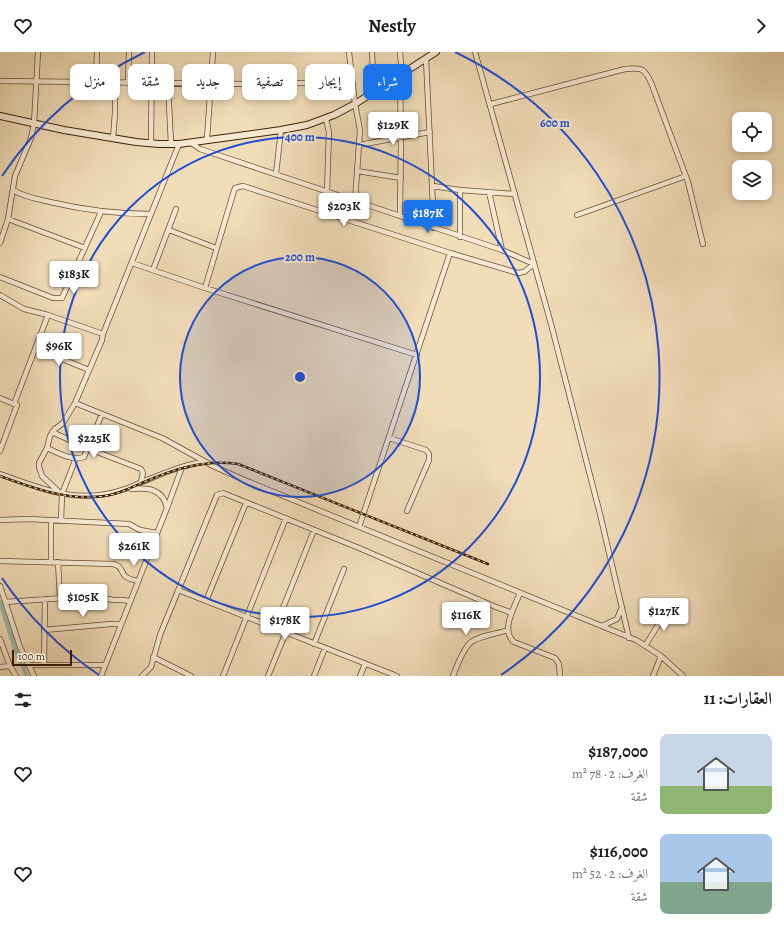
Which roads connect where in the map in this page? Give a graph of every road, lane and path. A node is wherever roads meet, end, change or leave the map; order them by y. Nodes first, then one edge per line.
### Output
1 (38, 52) edge
2 (97, 52) edge
3 (129, 52) edge
4 (152, 52) edge
5 (213, 52) edge
6 (349, 52) edge
7 (372, 52) edge
8 (400, 52) edge
9 (436, 52) edge
10 (475, 52) edge
11 (429, 56) edge
12 (97, 64) edge
13 (129, 64) edge
14 (152, 64) edge
15 (212, 64) edge
16 (350, 64) edge
17 (373, 64) edge
18 (400, 64) edge
19 (412, 68) edge
20 (0, 81) edge
21 (36, 82) junction
22 (70, 82) edge
23 (120, 82) edge
24 (128, 82) edge
25 (305, 83) edge
26 (234, 84) edge
27 (363, 99) edge
28 (115, 100) edge
29 (152, 100) edge
30 (169, 100) edge
31 (209, 100) edge
32 (354, 100) edge
33 (401, 100) edge
34 (355, 104) junction
35 (490, 104) junction
36 (0, 116) edge
37 (326, 119) junction
38 (34, 124) junction
39 (282, 130) junction
40 (430, 132) junction
41 (401, 137) junction
42 (113, 138) junction
43 (206, 140) junction
44 (190, 142) junction
45 (151, 143) junction
46 (171, 144) junction
47 (179, 144) junction
48 (359, 145) junction
49 (357, 170) junction
50 (276, 174) junction
51 (686, 176) junction
52 (401, 178) junction
53 (432, 186) junction
54 (12, 190) junction
55 (460, 190) junction
56 (328, 192) junction
57 (489, 192) junction
58 (515, 194) junction
59 (354, 201) junction
60 (176, 209) dead end
61 (101, 212) junction
62 (151, 214) junction
63 (577, 215) dead end
64 (400, 216) junction
65 (8, 219) junction
66 (434, 228) junction
67 (168, 230) junction
68 (460, 237) junction
69 (0, 243) edge
70 (703, 244) dead end
71 (85, 248) junction
72 (216, 248) junction
73 (502, 250) junction
74 (450, 253) junction
75 (132, 263) junction
76 (534, 264) junction
77 (153, 270) junction
78 (0, 277) edge
79 (205, 288) junction
80 (0, 295) edge
81 (48, 315) junction
82 (103, 334) junction
83 (35, 348) junction
84 (417, 355) junction
85 (89, 370) junction
86 (0, 398) edge
87 (75, 403) junction
88 (14, 404) junction
89 (102, 414) junction
90 (52, 432) junction
91 (389, 438) junction
92 (47, 448) junction
93 (87, 448) junction
94 (0, 451) edge
95 (76, 458) junction
96 (204, 462) junction
97 (182, 467) junction
98 (0, 474) edge
99 (141, 482) junction
100 (127, 489) junction
101 (62, 494) junction
102 (246, 503) junction
103 (167, 508) junction
104 (407, 511) dead end
105 (286, 518) junction
106 (0, 520) edge
107 (51, 520) junction
108 (61, 521) junction
109 (359, 527) junction
110 (314, 530) junction
111 (157, 533) junction
112 (0, 561) edge
113 (51, 562) junction
114 (58, 562) junction
115 (344, 569) dead end
116 (138, 582) junction
117 (0, 586) edge
118 (178, 590) junction
119 (520, 593) junction
120 (60, 598) junction
121 (45, 599) junction
122 (130, 601) junction
123 (206, 601) junction
124 (5, 602) junction
125 (622, 606) junction
126 (668, 609) dead end
127 (512, 613) junction
128 (246, 616) junction
129 (121, 624) junction
130 (602, 626) junction
131 (275, 628) junction
132 (44, 630) junction
133 (508, 630) junction
134 (286, 632) junction
135 (629, 638) junction
136 (0, 639) edge
137 (314, 644) junction
138 (645, 646) junction
139 (325, 648) junction
140 (661, 656) junction
141 (153, 657) junction
142 (365, 664) junction
143 (28, 665) junction
144 (44, 665) junction
145 (105, 665) junction
146 (10, 666) junction
147 (0, 667) edge
148 (16, 676) edge
149 (34, 676) edge
150 (101, 676) edge
151 (142, 676) edge
152 (191, 676) edge
153 (223, 676) edge
154 (268, 676) edge
155 (314, 676) edge
156 (360, 676) edge
157 (397, 676) edge
158 (453, 676) edge
159 (560, 676) edge
160 (653, 676) edge
161 (684, 676) edge

1 - 21 street
2 - 12 street
3 - 13 street
4 - 14 street
5 - 15 street
6 - 16 street
7 - 17 street
8 - 18 street
9 - 11 street
10 - 35 street
11 - 19 street
11 - 40 street
20 - 21 street
21 - 22 street
21 - 38 street
23 - 24 street
25 - 26 street
27 - 34 street
28 - 42 street
29 - 45 street
30 - 46 street
31 - 43 street
32 - 34 street
33 - 41 street
34 - 37 street
34 - 48 street
35 - 51 street
35 - 58 street
36 - 38 street
37 - 39 street
37 - 56 street
38 - 42 street
38 - 54 street
39 - 43 street
39 - 50 street
40 - 41 street
40 - 53 street
41 - 48 street
41 - 52 street
42 - 45 street
43 - 44 street
44 - 47 street
44 - 50 street
45 - 46 street
46 - 47 street
47 - 62 street
48 - 49 street
49 - 52 street
49 - 59 street
50 - 56 street
51 - 63 street
51 - 70 street
52 - 64 street
53 - 55 street
53 - 66 street
54 - 61 street
54 - 65 street
55 - 57 street
55 - 68 street
56 - 59 street
57 - 58 street
57 - 73 street
58 - 76 street
59 - 64 street
60 - 67 street
61 - 62 street
61 - 71 street
62 - 75 street
64 - 66 street
65 - 69 street
65 - 71 street
66 - 68 street
67 - 72 street
67 - 77 street
68 - 73 street
71 - 78 street
72 - 74 street
72 - 79 street
73 - 76 street
74 - 76 street
74 - 84 street
75 - 77 street
75 - 82 street
76 - 125 street
77 - 79 street
79 - 84 street
80 - 81 street
81 - 82 street
81 - 83 street
82 - 85 street
83 - 85 street
83 - 88 street
84 - 91 street
85 - 87 street
86 - 88 street
87 - 89 street
87 - 90 street
88 - 94 street
89 - 93 street
89 - 96 street
90 - 92 street
90 - 93 street
91 - 104 street
91 - 109 street
92 - 95 street
92 - 101 street
93 - 95 street
93 - 99 street
95 - 101 street
96 - 97 street
96 - 109 street
97 - 99 street
97 - 103 street
98 - 101 street
99 - 100 street
100 - 101 street
100 - 103 street
101 - 108 street
102 - 105 street
102 - 118 street
102 - 123 street
103 - 111 street
105 - 110 street
105 - 128 street
106 - 107 street
107 - 108 street
107 - 113 street
108 - 111 street
109 - 119 street
110 - 127 street
110 - 131 street
111 - 116 street
112 - 113 street
113 - 114 street
114 - 116 street
114 - 120 street
115 - 137 street
116 - 122 street
117 - 124 street
118 - 123 street
118 - 141 street
119 - 127 street
119 - 130 street
120 - 121 street
120 - 122 street
121 - 124 street
121 - 132 street
122 - 129 street
123 - 128 street
124 - 143 street
125 - 130 street
125 - 135 street
126 - 138 street
127 - 133 street
128 - 131 street
128 - 153 street
129 - 132 street
129 - 145 street
130 - 135 street
131 - 134 street
132 - 144 street
133 - 158 street
133 - 159 street
134 - 137 street
134 - 154 street
135 - 138 street
136 - 146 street
137 - 139 street
138 - 140 street
139 - 142 street
139 - 155 street
140 - 160 street
140 - 161 street
141 - 151 street
141 - 152 street
142 - 156 street
142 - 157 street
143 - 144 street
143 - 149 street
144 - 145 street
145 - 150 street
146 - 147 street
146 - 148 street

